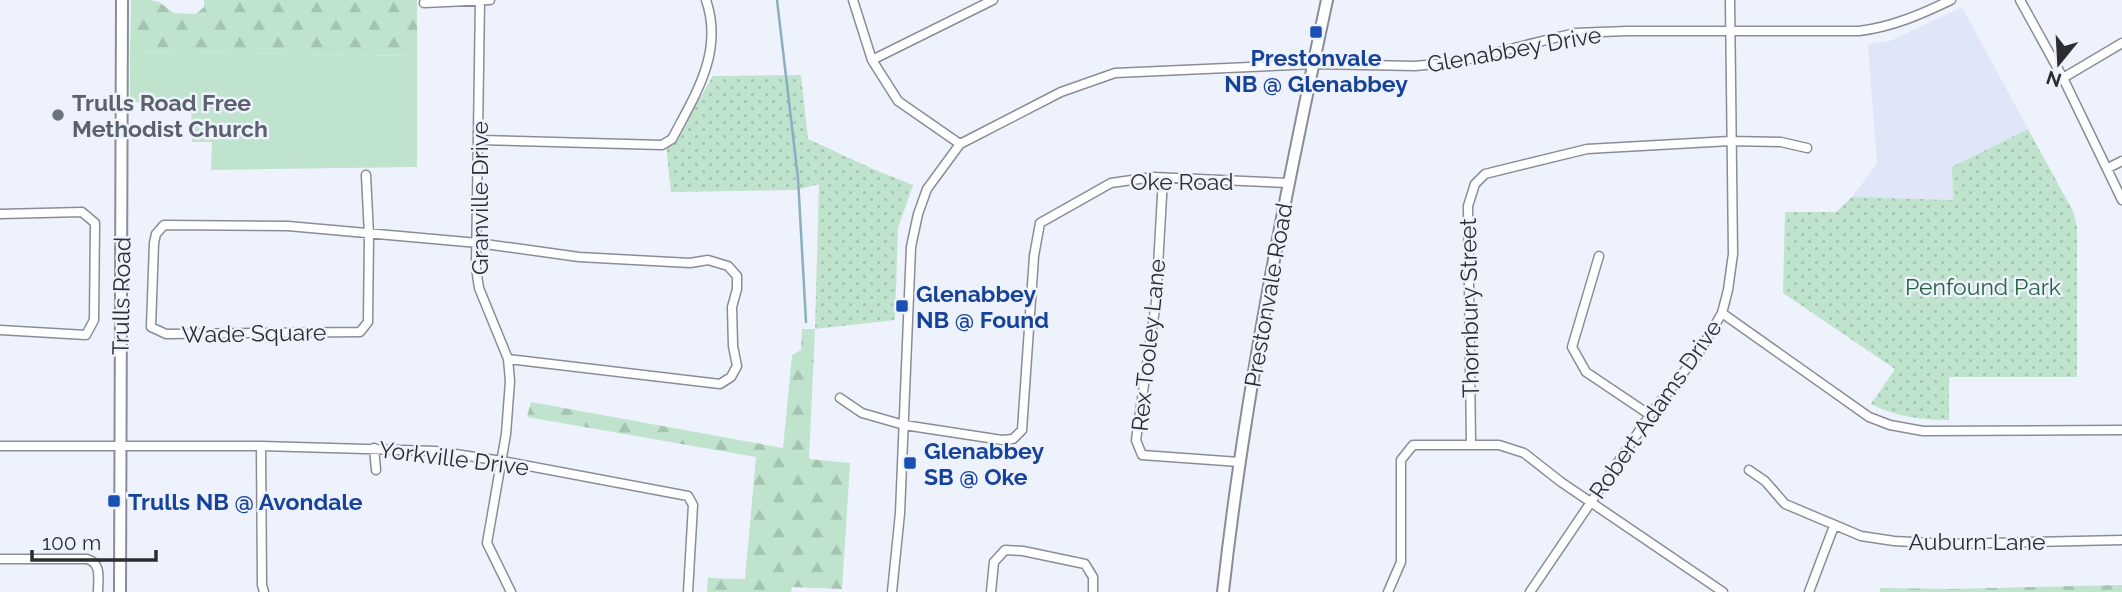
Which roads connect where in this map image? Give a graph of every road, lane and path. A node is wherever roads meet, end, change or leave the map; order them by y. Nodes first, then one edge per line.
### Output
1 (122, 0) edge
2 (490, 0) edge
3 (706, 0) edge
4 (853, 0) edge
5 (993, 0) edge
6 (1328, 0) edge
7 (1730, 0) edge
8 (1951, 0) edge
9 (2020, 0) edge
10 (480, 1) edge
11 (424, 3) dead end
12 (981, 3) edge
13 (1730, 31) junction
14 (2122, 43) edge
15 (872, 60) junction
16 (1314, 64) junction
17 (2063, 78) junction
18 (479, 140) junction
19 (1730, 141) junction
20 (960, 145) junction
21 (1807, 148) dead end
22 (2122, 161) edge
23 (2108, 168) junction
24 (366, 175) dead end
25 (1163, 178) junction
26 (1288, 183) junction
27 (2122, 200) edge
28 (0, 214) edge
29 (369, 235) junction
30 (478, 243) junction
31 (1599, 256) dead end
32 (1722, 313) junction
33 (0, 330) edge
34 (508, 359) junction
35 (839, 398) dead end
36 (1650, 415) junction
37 (904, 425) junction
38 (2122, 430) edge
39 (1471, 444) junction
40 (120, 445) junction
41 (0, 446) edge
42 (261, 446) junction
43 (374, 448) junction
44 (502, 461) junction
45 (1239, 462) junction
46 (376, 470) dead end
47 (1749, 470) dead end
48 (1590, 503) junction
49 (1834, 526) junction
50 (2122, 540) edge
51 (0, 559) edge
52 (98, 592) edge
53 (120, 592) edge
54 (264, 592) edge
55 (511, 592) edge
56 (688, 592) edge
57 (892, 592) edge
58 (991, 592) edge
59 (1093, 592) edge
60 (1223, 592) edge
61 (1388, 592) edge
62 (1530, 592) edge
63 (1723, 592) edge
64 (1809, 592) edge

1 - 40 street, Trulls Road
2 - 10 street
3 - 18 street
4 - 15 street
5 - 12 street
6 - 16 street, Prestonvale Road
7 - 13 street, Robert Adams Drive
8 - 13 street, Glenabbey Drive
9 - 17 street
10 - 11 street
10 - 18 street, Granville Drive
12 - 15 street
13 - 16 street, Glenabbey Drive
13 - 19 street, Robert Adams Drive
14 - 17 street
15 - 20 street
16 - 20 street, Glenabbey Drive
16 - 26 street, Prestonvale Road
17 - 23 street
18 - 30 street, Granville Drive
19 - 21 street, Thornbury Street
19 - 32 street, Robert Adams Drive
19 - 39 street, Thornbury Street
20 - 37 street, Glenabbey Drive
22 - 23 street
23 - 27 street
24 - 29 street
25 - 26 street, Oke Road
25 - 37 street, Oke Road
25 - 45 street, Rex Tooley Lane
26 - 45 street, Prestonvale Road
28 - 33 street
29 - 29 street, Wade Square
29 - 30 street, Wade Square
30 - 34 street, Granville Drive
30 - 34 street, Wade Square
31 - 36 street
32 - 36 street, Robert Adams Drive
32 - 38 street
34 - 44 street, Granville Drive
35 - 37 street
36 - 48 street, Robert Adams Drive
37 - 57 street, Glenabbey Drive
39 - 48 street
39 - 61 street
40 - 41 street, Yorkville Drive
40 - 42 street, Yorkville Drive
40 - 53 street, Trulls Road
42 - 43 street, Yorkville Drive
42 - 54 street
43 - 44 street, Yorkville Drive
43 - 46 street
44 - 55 street, Granville Drive
44 - 56 street, Yorkville Drive
45 - 60 street, Prestonvale Road
47 - 49 street, Auburn Lane
48 - 62 street, Robert Adams Drive
48 - 63 street
49 - 50 street, Auburn Lane
49 - 64 street
51 - 52 street
58 - 59 street

